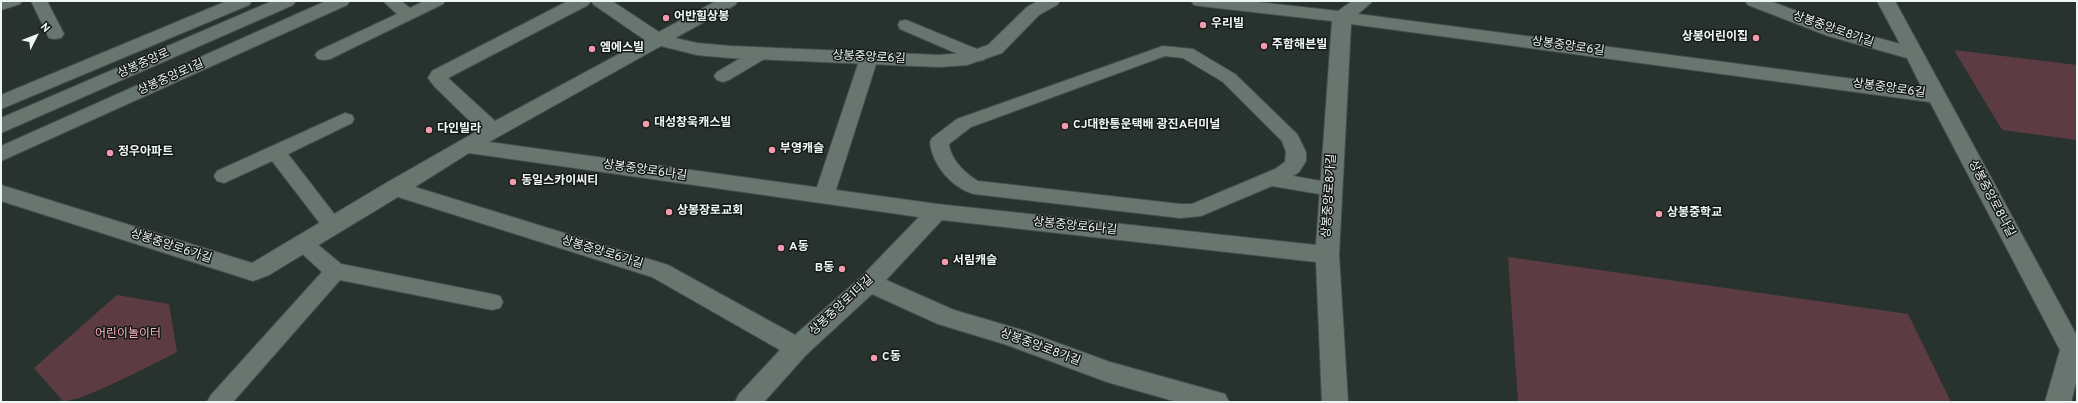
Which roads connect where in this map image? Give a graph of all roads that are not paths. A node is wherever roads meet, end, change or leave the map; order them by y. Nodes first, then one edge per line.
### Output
1 (14, 1) edge
2 (39, 1) edge
3 (243, 1) edge
4 (287, 1) edge
5 (341, 1) edge
6 (391, 1) edge
7 (438, 1) edge
8 (582, 1) edge
9 (600, 1) edge
10 (729, 1) edge
11 (1051, 1) edge
12 (1200, 1) edge
13 (1364, 1) edge
14 (1754, 1) edge
15 (1886, 1) edge
16 (1, 6) edge
17 (409, 15) junction
18 (1342, 17) junction
19 (906, 25) dead end
20 (55, 34) dead end
21 (658, 40) junction
22 (760, 54) junction
23 (1913, 54) junction
24 (324, 55) dead end
25 (978, 56) junction
26 (869, 58) junction
27 (723, 76) dead end
28 (1935, 96) junction
29 (1, 103) edge
30 (345, 119) dead end
31 (1, 126) edge
32 (492, 131) junction
33 (466, 146) junction
34 (275, 151) junction
35 (1, 154) edge
36 (224, 176) dead end
37 (1270, 179) junction
38 (394, 188) junction
39 (1331, 189) junction
40 (1, 193) edge
41 (824, 196) junction
42 (938, 212) junction
43 (332, 225) junction
44 (303, 244) junction
45 (1327, 255) junction
46 (335, 271) junction
47 (869, 282) junction
48 (492, 302) dead end
49 (797, 348) junction
50 (2074, 351) edge
51 (219, 402) edge
52 (748, 402) edge
53 (1216, 402) edge
54 (1335, 402) edge
55 (2058, 402) edge

1 - 16 lane
2 - 20 lane
3 - 29 street
4 - 31 street, 상봉중앙로
5 - 35 street, 상봉중앙로1길
6 - 17 lane
7 - 17 lane
8 - 32 street
9 - 21 street
10 - 21 street, 상봉중앙로6가길
11 - 25 street, 상봉중앙로6길
12 - 18 street, 상봉중앙로6길
13 - 18 street
14 - 23 street, 상봉중앙로8가길
15 - 23 street, 상봉중앙로8나길
17 - 24 lane
18 - 28 street, 상봉중앙로6길
18 - 39 street, 상봉중앙로8가길
19 - 25 lane
21 - 22 street, 상봉중앙로6길
21 - 32 street, 상봉중앙로6가길
22 - 26 street, 상봉중앙로6길
22 - 27 lane
23 - 28 street, 상봉중앙로8나길
25 - 26 street, 상봉중앙로6길
26 - 41 lane
28 - 50 street, 상봉중앙로8나길
30 - 34 lane
32 - 33 street, 상봉중앙로6가길
33 - 38 street, 상봉중앙로6가길
33 - 41 street, 상봉중앙로6나길
34 - 36 lane
34 - 43 lane
37 - 37 lane
37 - 39 lane
38 - 43 street, 상봉중앙로6가길
38 - 49 street, 상봉중앙로6가길
39 - 45 street, 상봉중앙로8가길
40 - 44 street, 상봉중앙로6가길
41 - 42 street, 상봉중앙로6나길
42 - 45 street, 상봉중앙로6나길
42 - 47 street, 상봉중앙로1다길
43 - 44 street, 상봉중앙로6가길
44 - 46 lane
45 - 54 street, 상봉중앙로8가길
46 - 48 lane
46 - 51 lane
47 - 49 street, 상봉중앙로1다길
47 - 53 street, 상봉중앙로8가길
49 - 52 street, 상봉중앙로1다길
50 - 55 street, 상봉중앙로8나길

